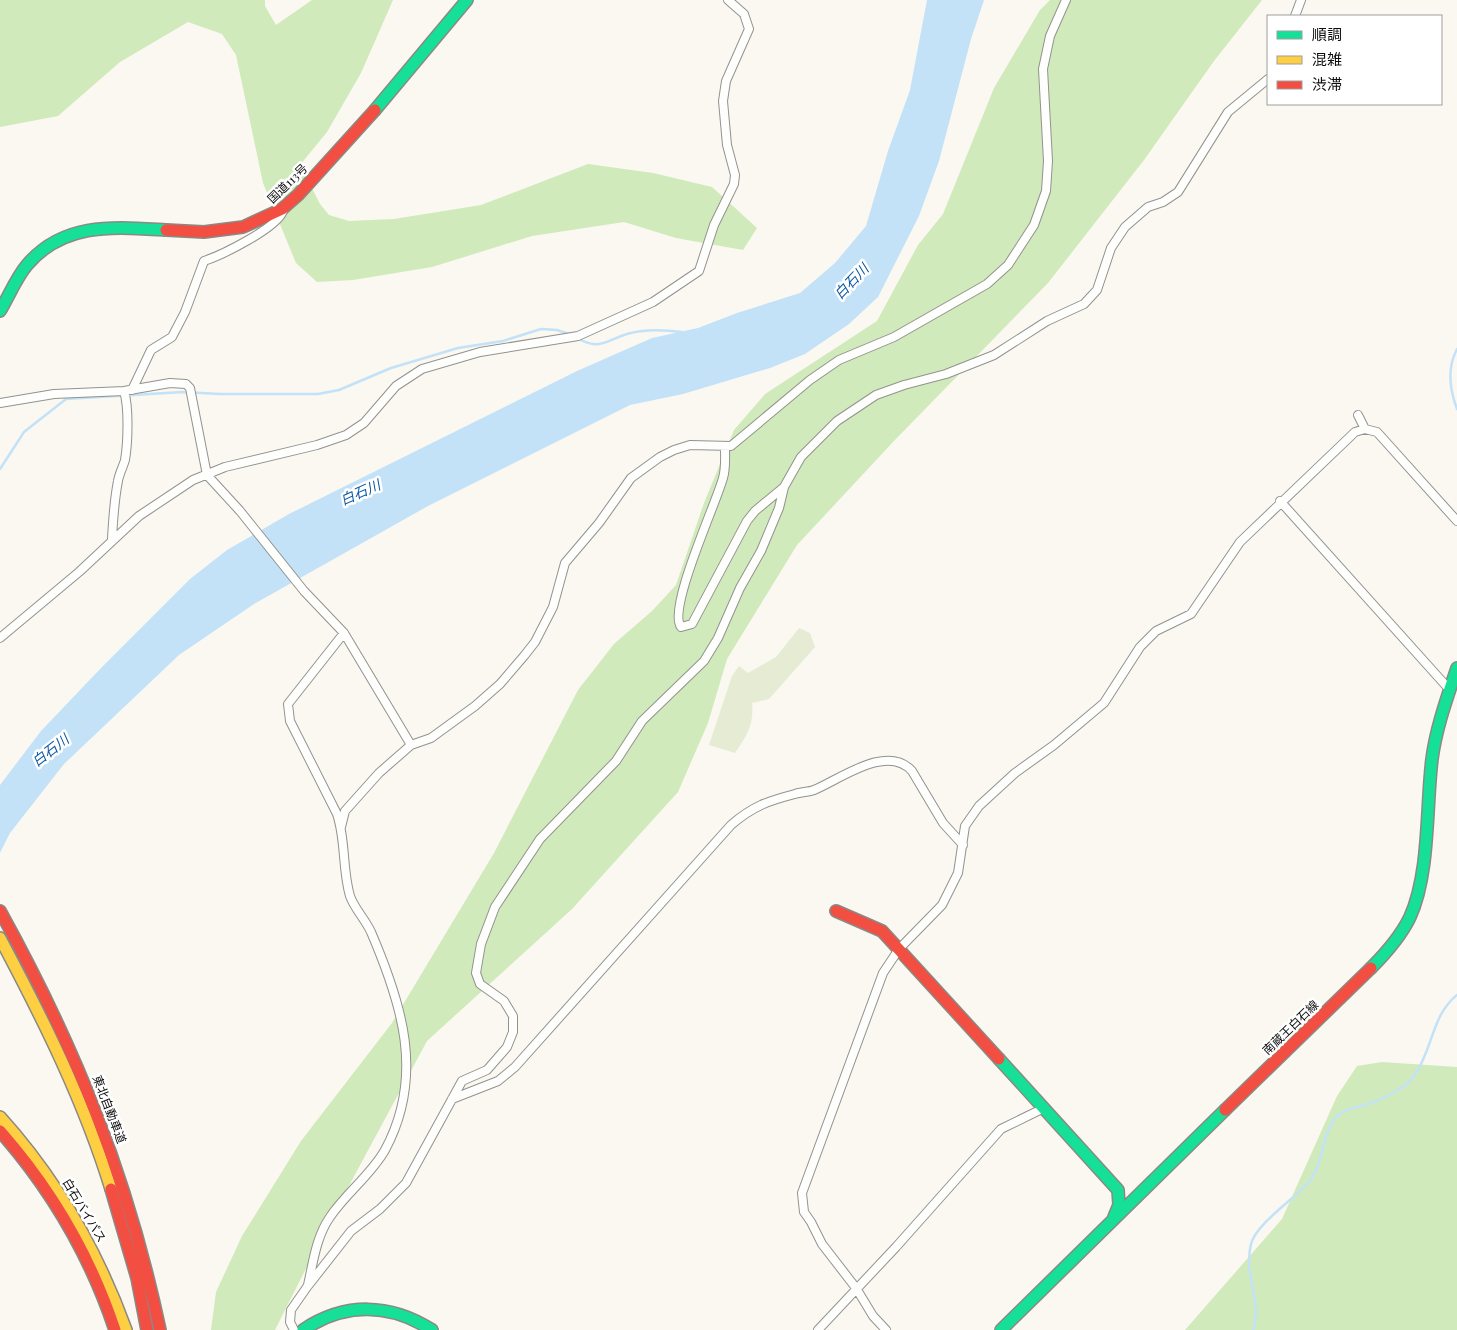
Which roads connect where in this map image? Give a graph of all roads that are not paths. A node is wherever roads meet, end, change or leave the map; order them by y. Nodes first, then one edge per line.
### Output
1 (466, 0) edge
2 (728, 0) edge
3 (1066, 0) edge
4 (1301, 0) edge
5 (1295, 15) edge
6 (1267, 80) edge
7 (283, 209) junction
8 (0, 312) edge
9 (127, 394) junction
10 (0, 403) edge
11 (1358, 415) dead end
12 (1365, 428) junction
13 (726, 447) junction
14 (207, 475) junction
15 (784, 487) junction
16 (1280, 501) junction
17 (1457, 521) edge
18 (112, 539) junction
19 (344, 633) junction
20 (0, 638) edge
21 (1457, 668) edge
22 (1449, 689) junction
23 (411, 744) junction
24 (342, 827) junction
25 (963, 846) junction
26 (0, 911) edge
27 (836, 911) dead end
28 (0, 938) edge
29 (899, 949) junction
30 (452, 1099) junction
31 (1044, 1108) junction
32 (0, 1116) edge
33 (0, 1131) edge
34 (31, 1159) junction
35 (1118, 1190) junction
36 (1142, 1191) junction
37 (1113, 1219) junction
38 (307, 1287) junction
39 (856, 1288) junction
40 (115, 1330) edge
41 (126, 1330) edge
42 (147, 1330) edge
43 (160, 1330) edge
44 (294, 1330) edge
45 (303, 1330) edge
46 (432, 1330) edge
47 (818, 1330) edge
48 (886, 1330) edge
49 (1001, 1330) edge

1 - 7 main road, 国道113号
2 - 14 street
3 - 13 street
4 - 5 street
6 - 15 street
7 - 8 main road, 国道113号
7 - 9 street
9 - 10 street
9 - 14 street
9 - 18 street
11 - 12 street
12 - 16 street
12 - 17 street
13 - 15 street
13 - 23 street
14 - 18 street
14 - 19 street
15 - 30 street
16 - 22 street
16 - 25 street
18 - 20 street
19 - 23 street
19 - 24 street
21 - 22 main road, 南蔵王白石線
22 - 36 main road, 南蔵王白石線
23 - 24 street
24 - 38 street
25 - 29 street
25 - 30 street
26 - 43 main road, 東北自動車道
27 - 29 main road
28 - 42 main road, 東北自動車道
29 - 31 main road
29 - 39 street
30 - 38 street
31 - 35 main road
31 - 39 street
32 - 34 main road, 白石バイパス
33 - 34 main road, 白石バイパス
34 - 40 main road, 白石バイパス
34 - 41 main road, 白石バイパス
35 - 36 main road
35 - 37 main road
36 - 37 main road, 南蔵王白石線
37 - 49 main road, 南蔵王白石線
38 - 44 street
39 - 47 street
39 - 48 street
45 - 46 main road

